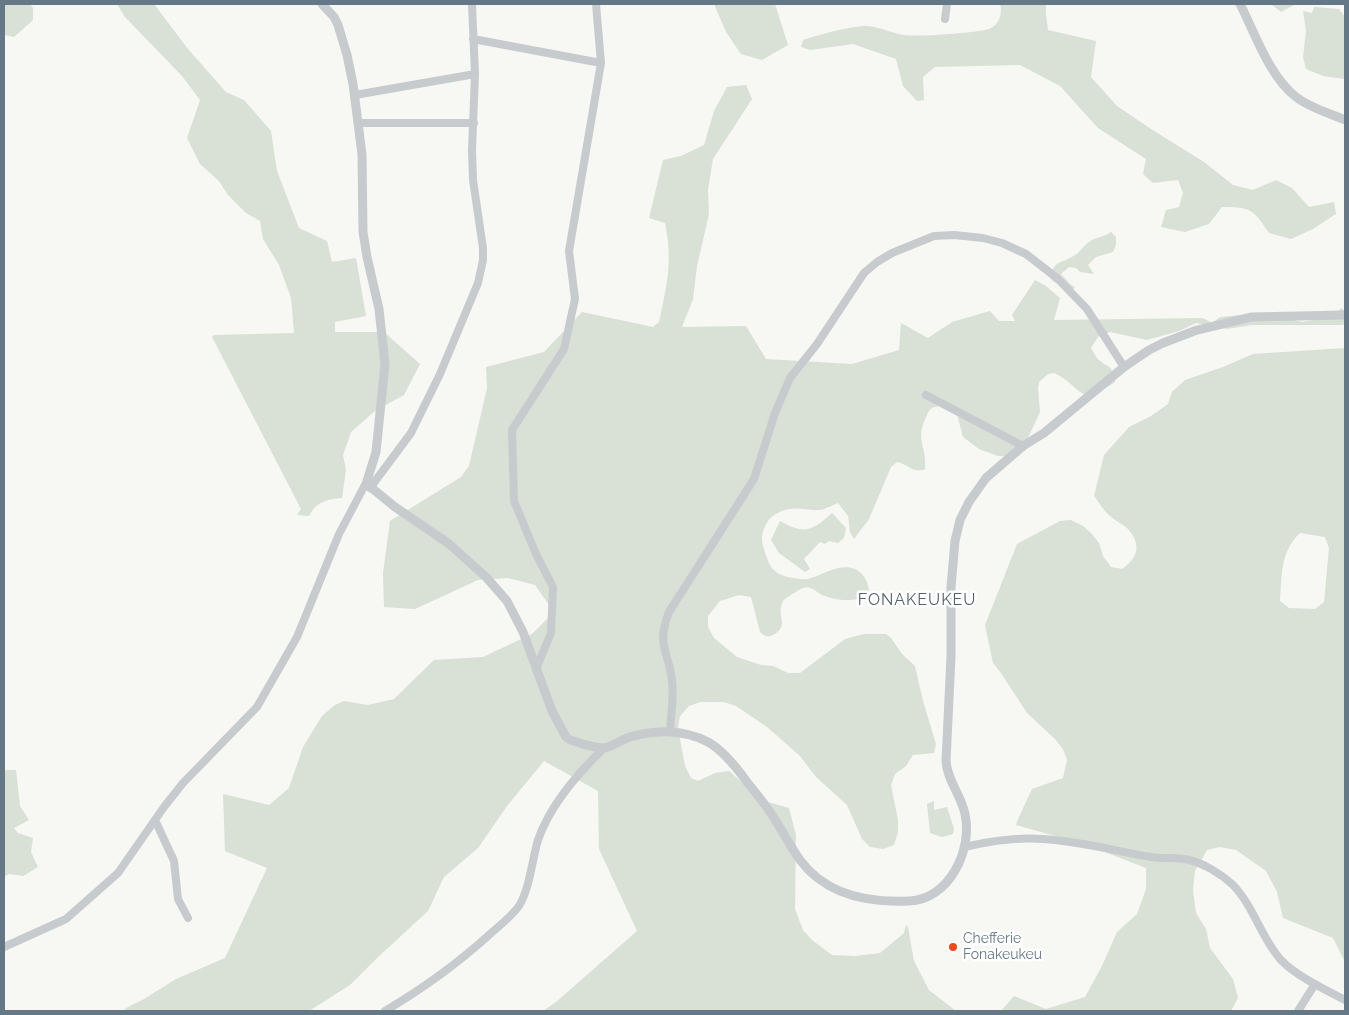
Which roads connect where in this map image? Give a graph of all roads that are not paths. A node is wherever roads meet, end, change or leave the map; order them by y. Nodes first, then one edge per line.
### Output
1 (322, 4) edge
2 (472, 4) edge
3 (596, 4) edge
4 (947, 4) edge
5 (1240, 4) edge
6 (945, 19) dead end
7 (473, 39) junction
8 (601, 62) junction
9 (475, 74) junction
10 (355, 95) junction
11 (1345, 120) edge
12 (359, 123) junction
13 (474, 124) junction
14 (1345, 315) edge
15 (1124, 367) junction
16 (926, 395) dead end
17 (1022, 446) junction
18 (368, 484) junction
19 (536, 669) junction
20 (670, 732) junction
21 (604, 748) junction
22 (155, 820) junction
23 (964, 847) junction
24 (188, 918) dead end
25 (4, 948) edge
26 (1315, 984) junction
27 (1345, 1000) edge
28 (385, 1011) edge
29 (1298, 1011) edge

1 - 10 street
2 - 7 street
3 - 8 street
4 - 6 street
5 - 11 street
7 - 8 street
7 - 9 street
8 - 19 street
9 - 10 street
9 - 13 street
10 - 12 street
12 - 13 street
12 - 18 street
13 - 18 street
14 - 15 street
15 - 17 street
15 - 20 street
16 - 17 street
17 - 23 street
18 - 19 street
18 - 22 street
19 - 21 street
20 - 21 street
20 - 23 street
21 - 28 street
22 - 24 street
22 - 25 street
23 - 26 street
26 - 27 street
26 - 29 street

